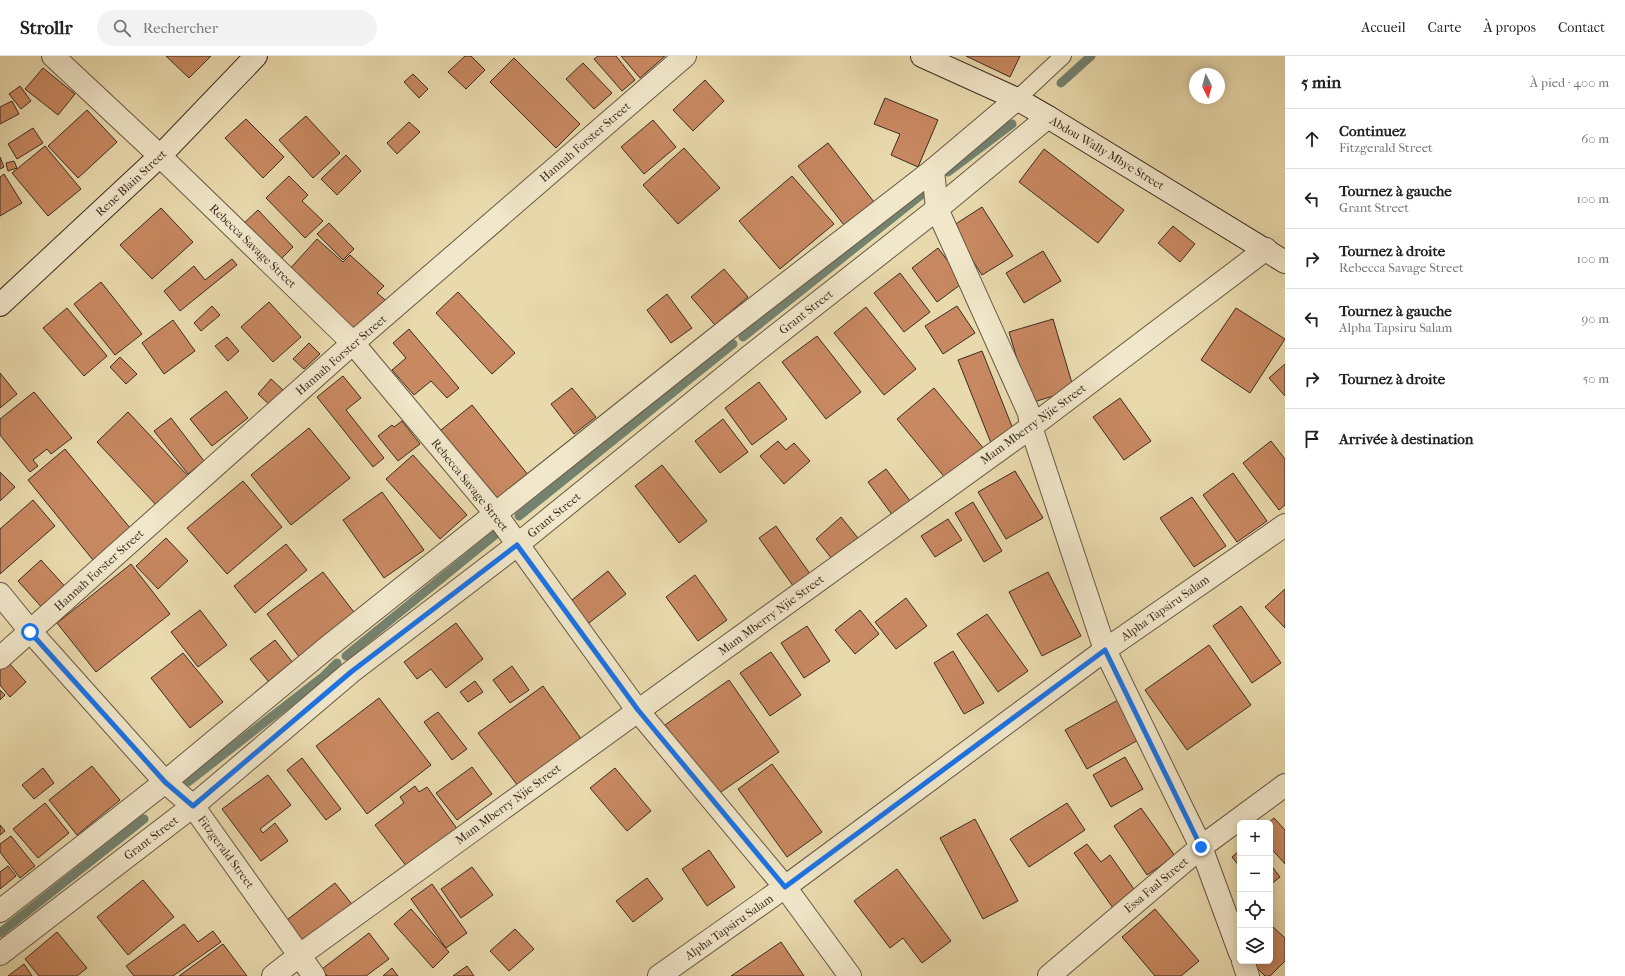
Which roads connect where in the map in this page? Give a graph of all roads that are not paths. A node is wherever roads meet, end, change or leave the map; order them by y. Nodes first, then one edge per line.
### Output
1 (53, 56) edge
2 (256, 56) edge
3 (686, 56) edge
4 (922, 56) edge
5 (1063, 56) edge
6 (1017, 99) junction
7 (1048, 116) junction
8 (160, 156) junction
9 (933, 170) junction
10 (937, 209) junction
11 (1266, 249) junction
12 (1285, 262) edge
13 (0, 305) edge
14 (353, 343) junction
15 (1031, 427) junction
16 (495, 513) junction
17 (1285, 525) edge
18 (517, 545) junction
19 (0, 594) edge
20 (30, 632) junction
21 (1105, 650) junction
22 (0, 658) edge
23 (638, 710) junction
24 (165, 782) junction
25 (1285, 785) edge
26 (193, 806) junction
27 (1201, 847) junction
28 (785, 887) junction
29 (0, 911) edge
30 (1237, 945) edge
31 (0, 954) edge
32 (300, 955) junction
33 (1244, 964) edge
34 (273, 976) edge
35 (314, 976) edge
36 (659, 976) edge
37 (850, 976) edge
38 (1049, 976) edge
39 (1248, 976) edge

1 - 8 street, Rebecca Savage Street
2 - 8 street, Rene Blain Street
3 - 14 street, Hannah Forster Street
4 - 6 street, Abdou Wally Mbye Street
5 - 6 lane
6 - 7 street, Abdou Wally Mbye Street
6 - 9 street
7 - 10 street, Grant Street
7 - 11 street, Abdou Wally Mbye Street
8 - 13 street, Rene Blain Street
8 - 14 street, Rebecca Savage Street
9 - 10 street
9 - 16 street
10 - 15 street
10 - 18 street, Grant Street
11 - 12 street, Abdou Wally Mbye Street
11 - 15 street, Mam Mberry Njie Street
14 - 16 street, Rebecca Savage Street
14 - 20 street, Hannah Forster Street
15 - 21 street
15 - 23 street, Mam Mberry Njie Street
16 - 18 street, Rebecca Savage Street
16 - 24 street
17 - 21 street, Alpha Tapsiru Salam
18 - 23 street, Rebecca Savage Street
18 - 26 street, Grant Street
19 - 20 street, Fitzgerald Street
20 - 22 street, Hannah Forster Street
20 - 24 street, Fitzgerald Street
21 - 27 street
21 - 28 street, Alpha Tapsiru Salam
23 - 28 street, Rebecca Savage Street
23 - 32 street, Mam Mberry Njie Street
24 - 26 street, Fitzgerald Street
24 - 29 street
25 - 27 street, Essa Faal Street
26 - 31 street, Grant Street
26 - 32 street, Fitzgerald Street
27 - 30 street
27 - 38 street, Essa Faal Street
28 - 36 street, Alpha Tapsiru Salam
28 - 37 street, Rebecca Savage Street
32 - 34 street, Mam Mberry Njie Street
32 - 35 street, Fitzgerald Street
33 - 39 street

